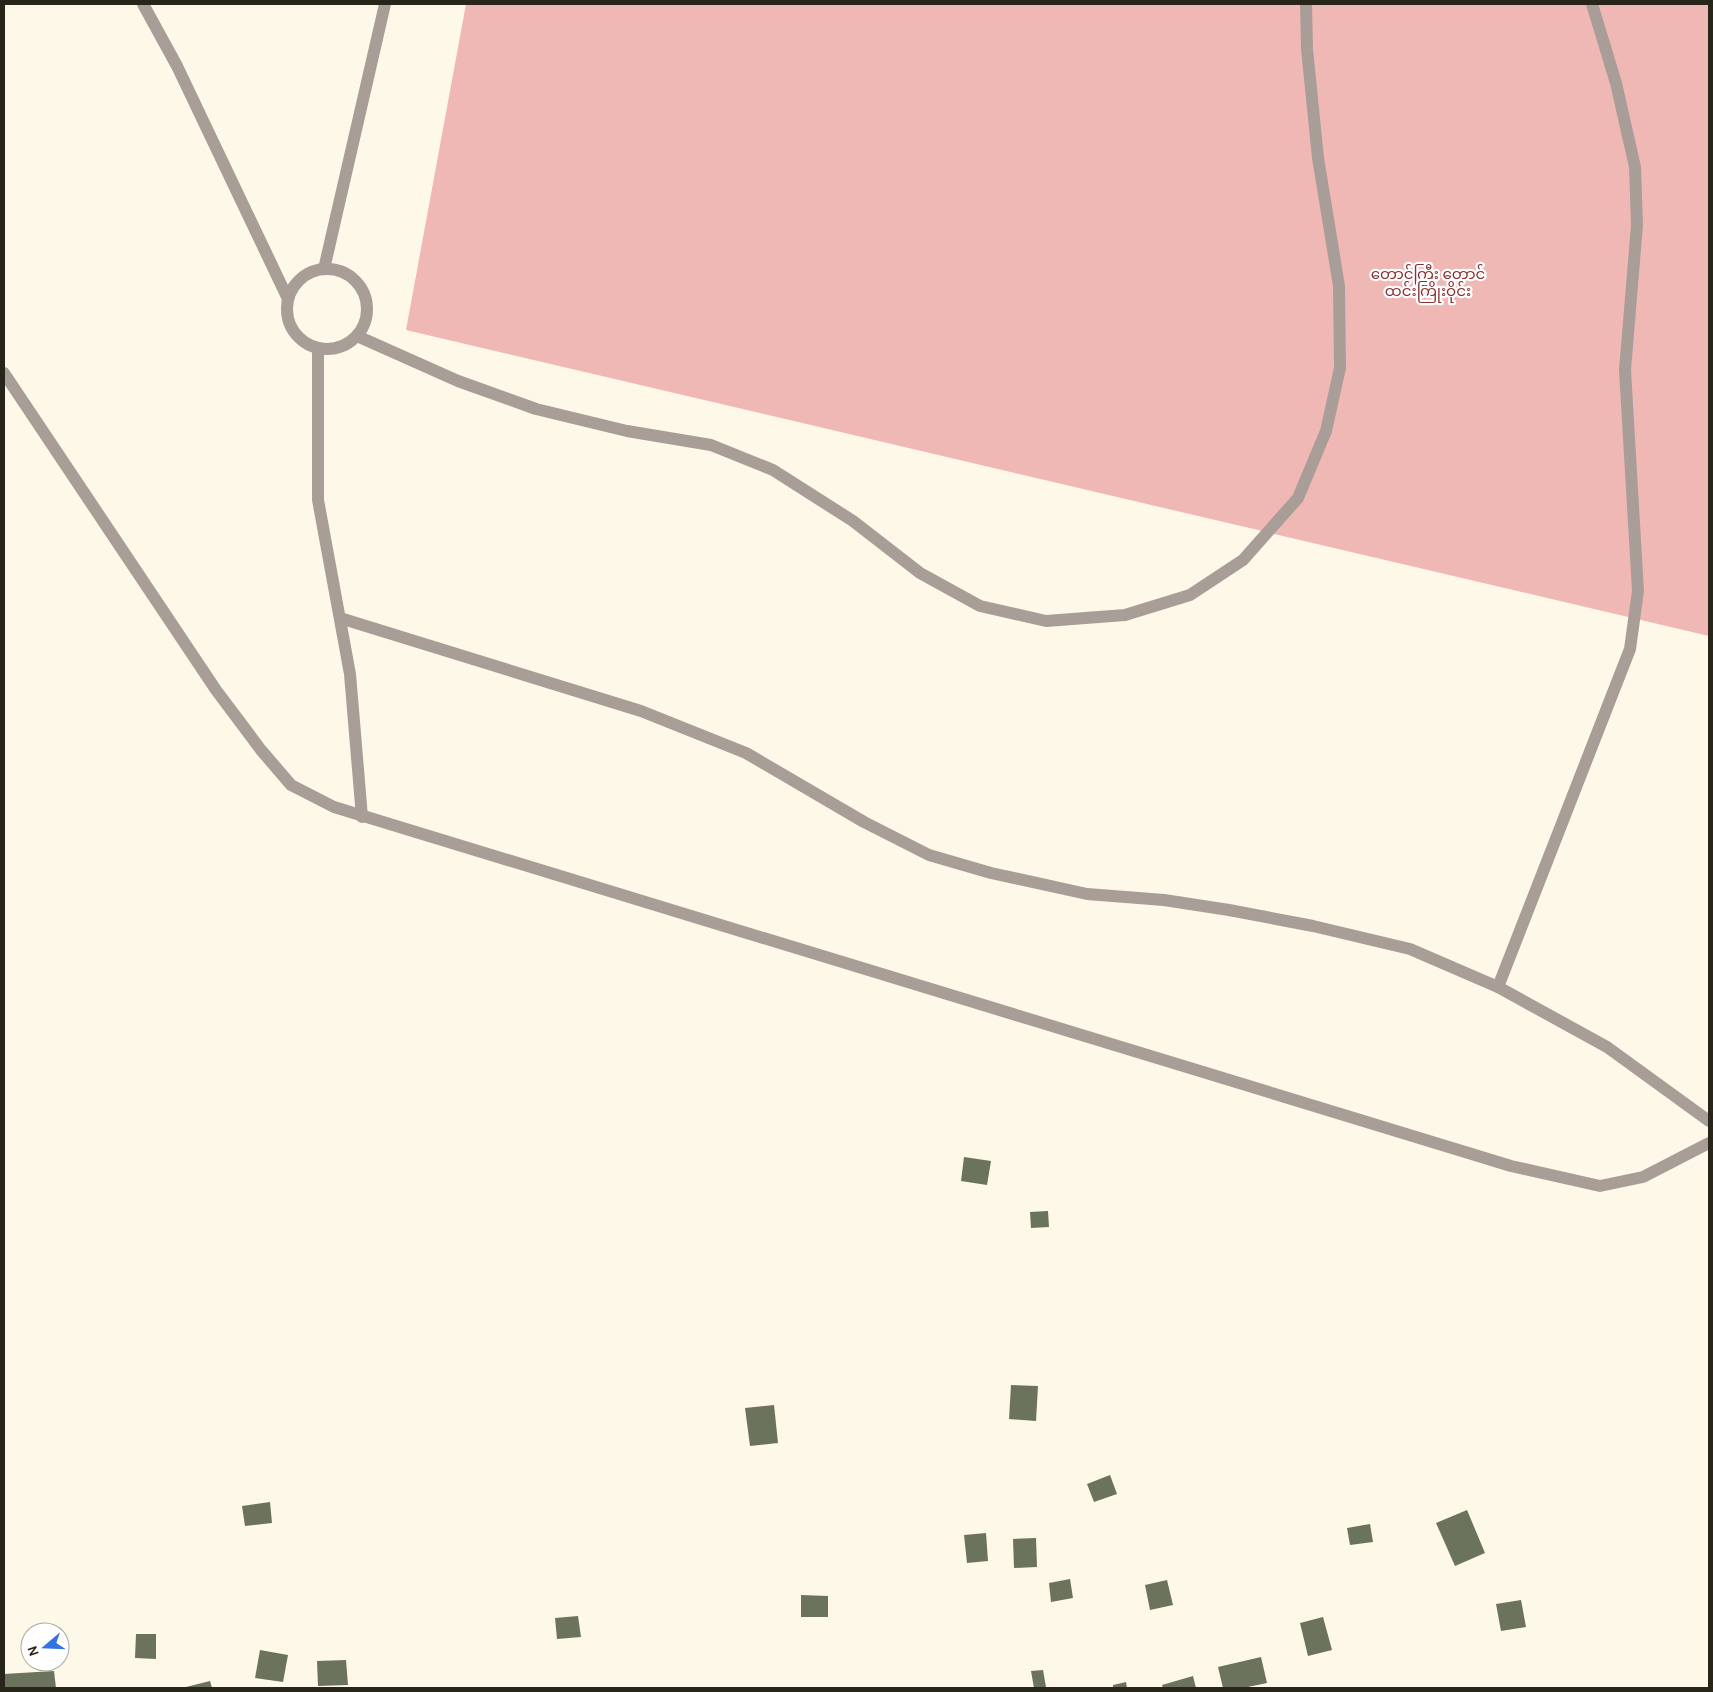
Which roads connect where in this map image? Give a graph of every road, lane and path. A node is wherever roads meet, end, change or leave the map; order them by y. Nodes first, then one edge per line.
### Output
1 (142, 4) edge
2 (385, 4) edge
3 (1306, 4) edge
4 (1592, 4) edge
5 (324, 269) junction
6 (288, 299) junction
7 (357, 336) junction
8 (318, 348) junction
9 (4, 373) edge
10 (340, 618) junction
11 (362, 817) junction
12 (1498, 987) junction
13 (1709, 1122) edge
14 (1709, 1143) edge

1 - 6 street
2 - 5 street
3 - 7 street
4 - 12 street
5 - 6 street
5 - 7 street
6 - 8 street
7 - 8 street
8 - 10 street
9 - 11 street
10 - 11 street
10 - 12 street
11 - 14 street
12 - 13 street

